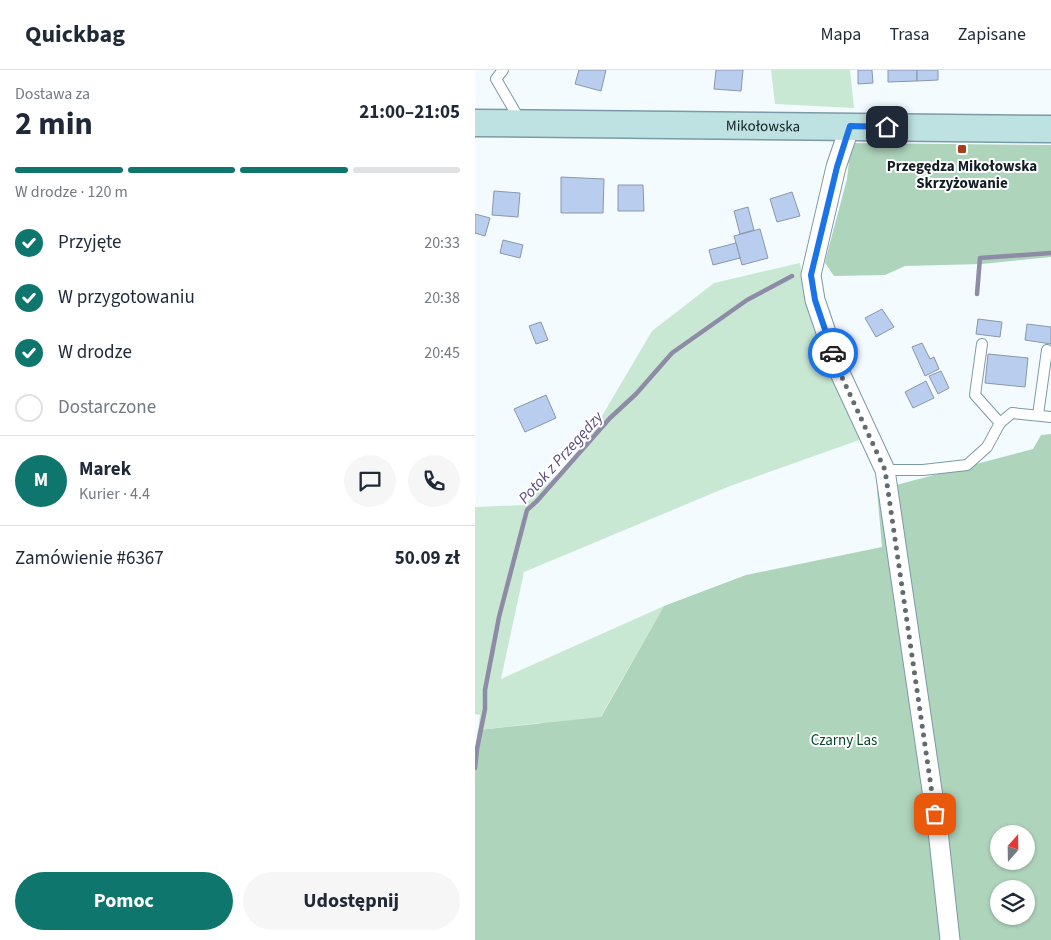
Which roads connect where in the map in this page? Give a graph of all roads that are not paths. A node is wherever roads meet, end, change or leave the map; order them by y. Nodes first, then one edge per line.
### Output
1 (503, 70) edge
2 (475, 123) edge
3 (521, 123) junction
4 (850, 126) junction
5 (1051, 129) edge
6 (982, 344) dead end
7 (1047, 350) dead end
8 (1038, 415) junction
9 (1051, 417) edge
10 (1000, 422) junction
11 (885, 470) junction
12 (950, 940) edge

1 - 3 lane
2 - 3 main road, Mikołowska
3 - 4 main road, Mikołowska
4 - 5 main road, Mikołowska
4 - 11 street
6 - 10 lane
7 - 8 lane
8 - 9 lane
8 - 10 lane
10 - 11 lane
11 - 12 street

